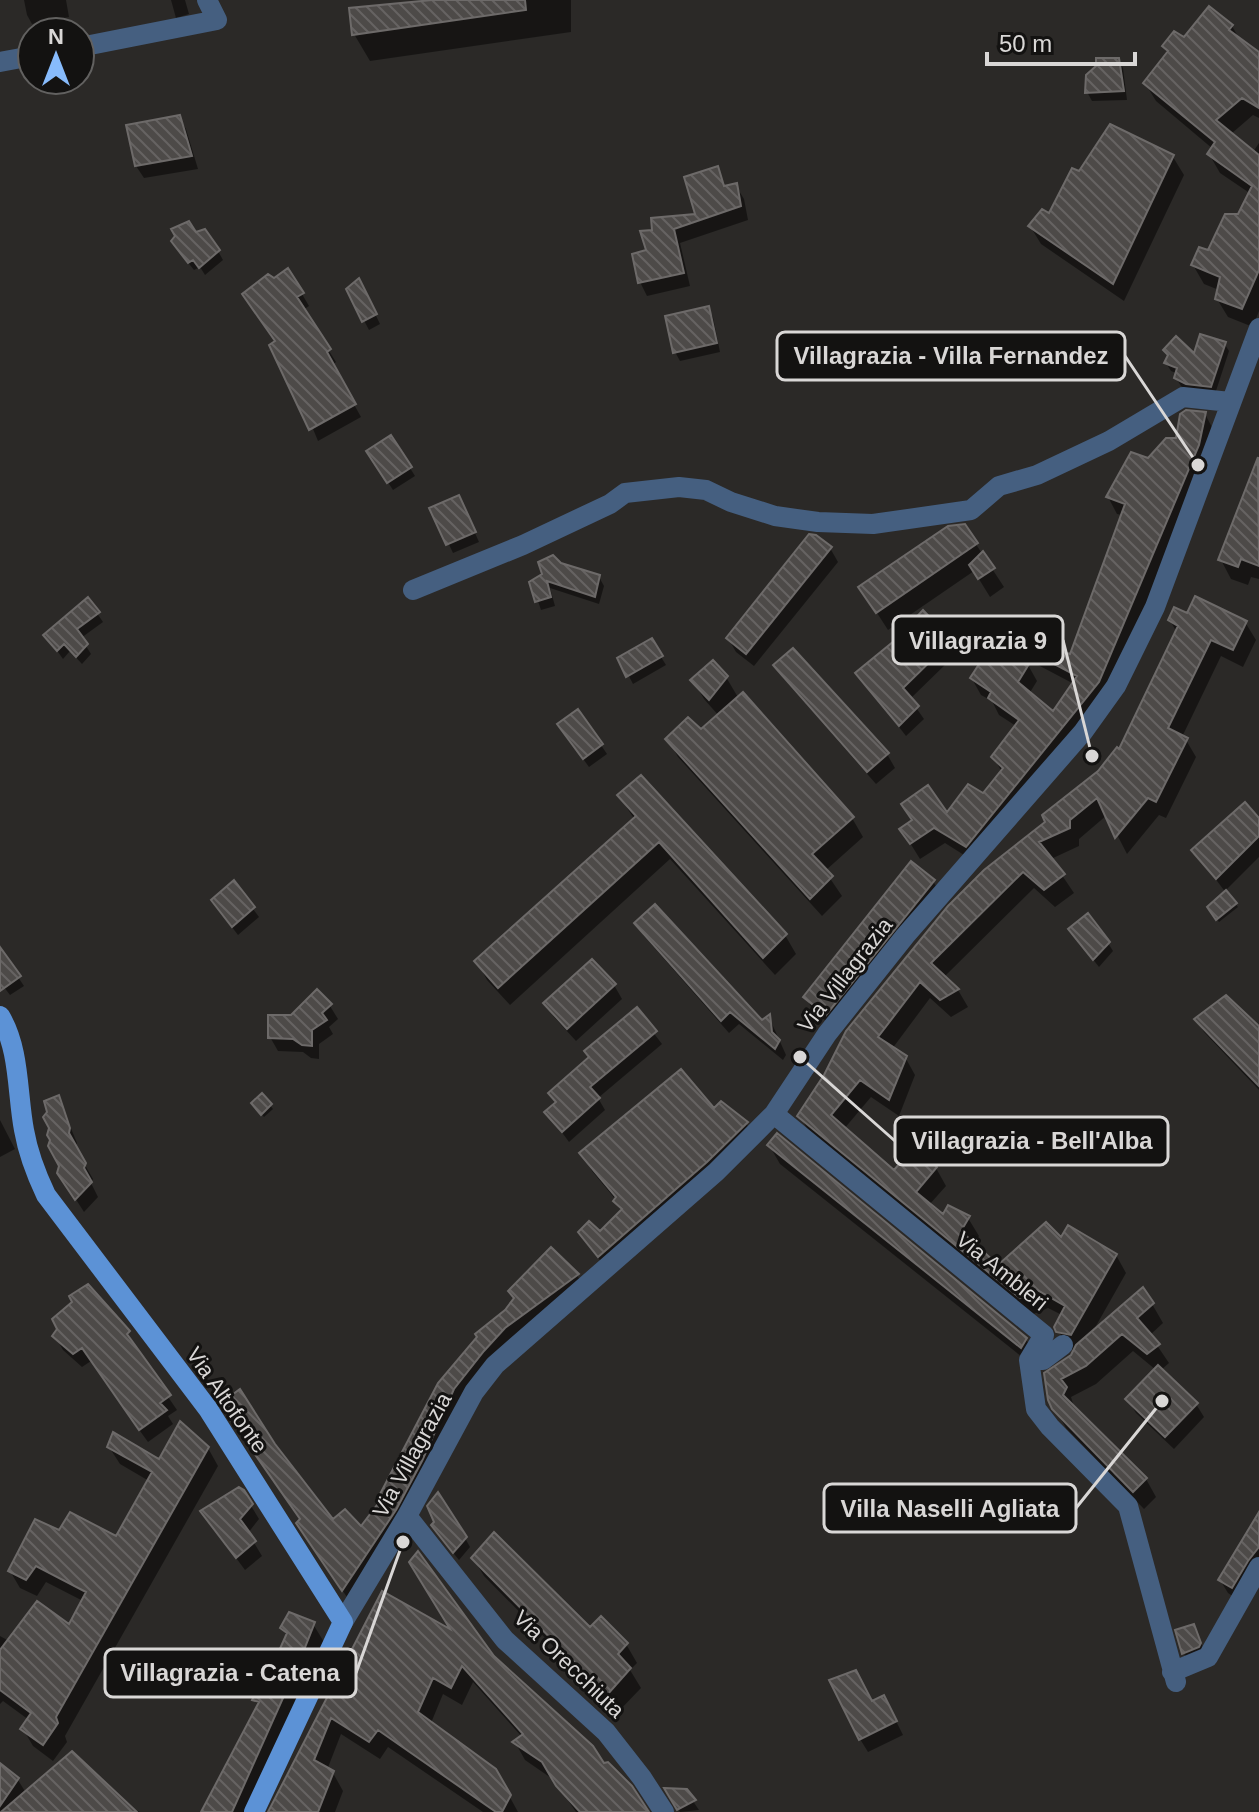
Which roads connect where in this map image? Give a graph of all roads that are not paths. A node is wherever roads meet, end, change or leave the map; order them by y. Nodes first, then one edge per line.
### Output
1 (207, 0) edge
2 (96, 44) edge
3 (1259, 328) edge
4 (1230, 402) junction
5 (413, 590) dead end
6 (0, 1016) edge
7 (774, 1114) junction
8 (1063, 1345) dead end
9 (1029, 1360) junction
10 (407, 1516) junction
11 (1259, 1567) edge
12 (343, 1622) junction
13 (254, 1812) edge
14 (664, 1812) edge

1 - 2 street
3 - 4 street, Via Villagrazia
4 - 5 street
4 - 7 street, Via Villagrazia
6 - 12 main road, Via Altofonte
7 - 9 street, Via Ambleri
7 - 10 street, Via Villagrazia
8 - 9 street
9 - 11 street, Via Ambleri
10 - 12 street, Via Villagrazia
10 - 14 street, Via Orecchiuta
12 - 13 main road

